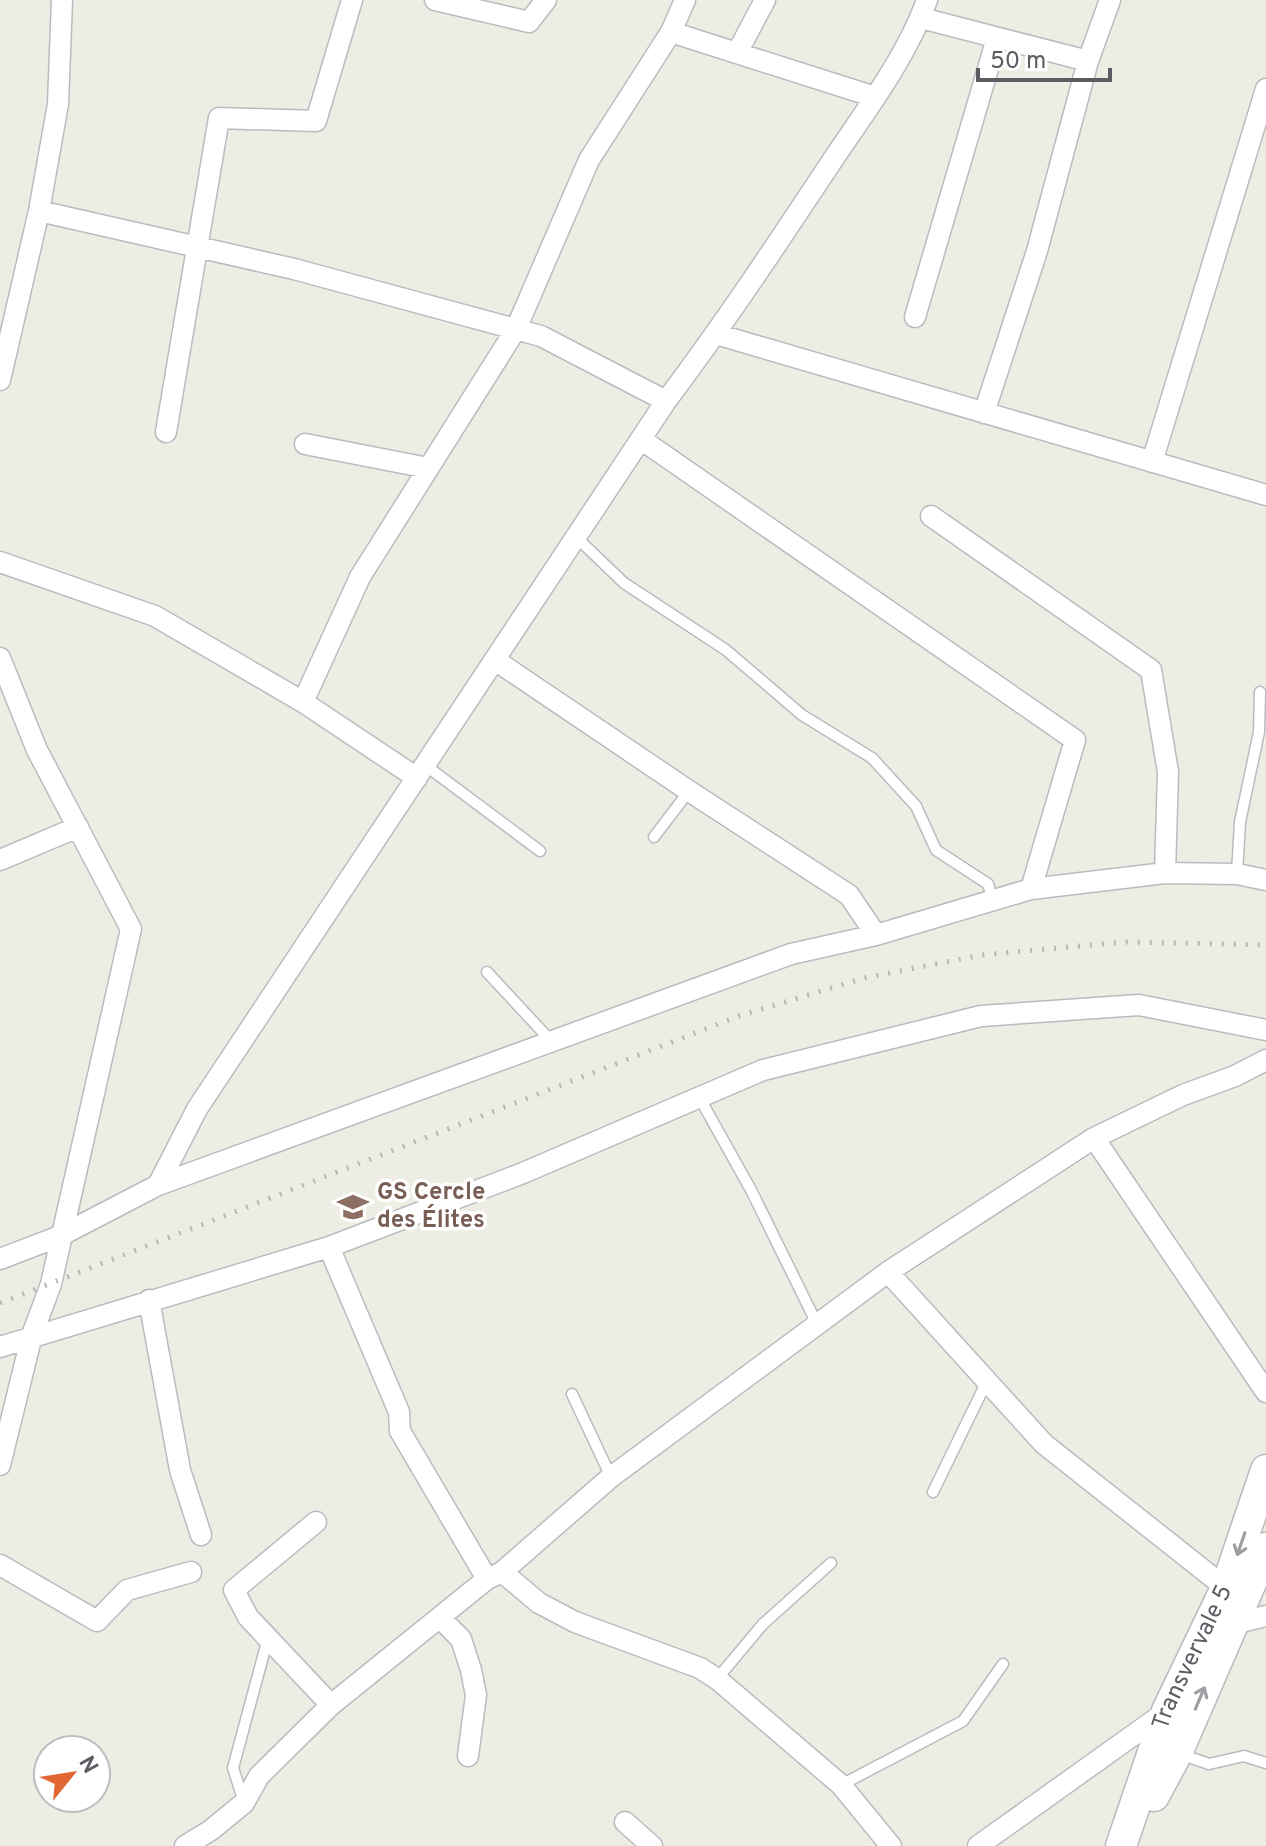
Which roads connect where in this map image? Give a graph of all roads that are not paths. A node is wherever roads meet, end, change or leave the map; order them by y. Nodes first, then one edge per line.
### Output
1 (62, 0) edge
2 (352, 0) edge
3 (435, 0) edge
4 (546, 0) edge
5 (685, 0) edge
6 (765, 0) edge
7 (1110, 0) edge
8 (924, 9) edge
9 (671, 32) junction
10 (997, 38) junction
11 (737, 53) junction
12 (1088, 61) junction
13 (875, 97) junction
14 (1265, 101) edge
15 (39, 211) junction
16 (196, 247) junction
17 (915, 317) dead end
18 (516, 329) junction
19 (716, 334) junction
20 (0, 380) edge
21 (666, 401) junction
22 (984, 413) junction
23 (166, 432) dead end
24 (642, 440) junction
25 (305, 444) dead end
26 (1152, 462) junction
27 (428, 468) junction
28 (1266, 495) edge
29 (931, 516) dead end
30 (576, 537) junction
31 (0, 562) edge
32 (0, 658) edge
33 (495, 660) junction
34 (1260, 692) dead end
35 (303, 702) junction
36 (421, 772) junction
37 (689, 791) junction
38 (78, 827) junction
39 (654, 837) dead end
40 (540, 851) dead end
41 (0, 860) edge
42 (1165, 873) junction
43 (1237, 874) junction
44 (1266, 880) edge
45 (1031, 889) junction
46 (993, 900) junction
47 (876, 935) junction
48 (487, 972) dead end
49 (1266, 1030) edge
50 (552, 1042) junction
51 (1266, 1060) edge
52 (699, 1097) junction
53 (1094, 1138) junction
54 (158, 1185) junction
55 (60, 1236) junction
56 (329, 1247) junction
57 (0, 1259) edge
58 (888, 1272) junction
59 (149, 1300) junction
60 (818, 1326) junction
61 (32, 1335) junction
62 (0, 1347) edge
63 (987, 1381) junction
64 (1266, 1392) edge
65 (572, 1394) dead end
66 (0, 1465) edge
67 (1266, 1470) edge
68 (611, 1477) junction
69 (933, 1492) dead end
70 (316, 1522) dead end
71 (201, 1535) dead end
72 (1266, 1548) edge
73 (831, 1563) dead end
74 (0, 1565) edge
75 (191, 1572) dead end
76 (495, 1576) junction
77 (1226, 1588) junction
78 (1266, 1616) edge
79 (440, 1618) junction
80 (1232, 1624) junction
81 (268, 1638) junction
82 (1003, 1664) dead end
83 (717, 1679) junction
84 (331, 1705) junction
85 (1167, 1711) junction
86 (1177, 1753) junction
87 (468, 1756) dead end
88 (1266, 1763) edge
89 (841, 1785) junction
90 (244, 1803) junction
91 (625, 1822) dead end
92 (185, 1846) edge
93 (652, 1846) edge
94 (891, 1846) edge
95 (978, 1846) edge
96 (1121, 1846) edge
97 (1135, 1846) edge

1 - 15 street
2 - 16 street
3 - 4 street
5 - 9 street
6 - 11 street
7 - 12 street
8 - 10 street
8 - 13 street
9 - 11 street
9 - 18 street
10 - 12 street
10 - 17 street
11 - 13 street
12 - 22 street
13 - 19 street
14 - 26 street
15 - 16 street
15 - 20 street
16 - 18 street
16 - 23 street
18 - 21 street
18 - 27 street
19 - 21 street
19 - 22 street
21 - 24 street
22 - 26 street
24 - 30 street
24 - 45 street
25 - 27 street
26 - 28 street
27 - 35 street
29 - 42 street
30 - 33 street
30 - 46 lane
31 - 35 street
32 - 38 street
33 - 36 street
33 - 37 street
34 - 43 lane
35 - 36 street
36 - 40 lane
36 - 54 street
37 - 39 lane
37 - 47 street
38 - 41 street
38 - 55 street
42 - 43 street
42 - 45 street
43 - 44 street
45 - 46 street
46 - 47 street
47 - 50 street
48 - 50 lane
49 - 52 street
50 - 54 street
51 - 53 street
52 - 56 street
52 - 60 lane
53 - 58 street
53 - 64 street
54 - 55 street
55 - 57 street
55 - 61 street
56 - 59 street
56 - 76 street
58 - 60 street
58 - 63 street
59 - 61 street
59 - 71 street
60 - 68 street
61 - 62 street
61 - 66 street
63 - 69 lane
63 - 77 street
65 - 68 lane
67 -> 77 main road, Transvervale 5
68 - 76 street
70 - 81 street
72 - 80 main road, Transvervale 5
73 - 83 lane
74 - 75 street
76 - 79 street
76 - 83 street
77 - 85 main road, Transvervale 5
78 - 80 street
79 - 84 street
79 - 87 street
86 -> 80 main road, Transvervale 5
81 - 84 street
81 - 90 lane
82 - 89 lane
83 - 89 street
84 - 90 street
85 - 95 street
85 - 96 main road, Transvervale 5
86 - 88 lane
86 - 97 main road, Transvervale 5
89 - 94 street
90 - 92 street
91 - 93 street

